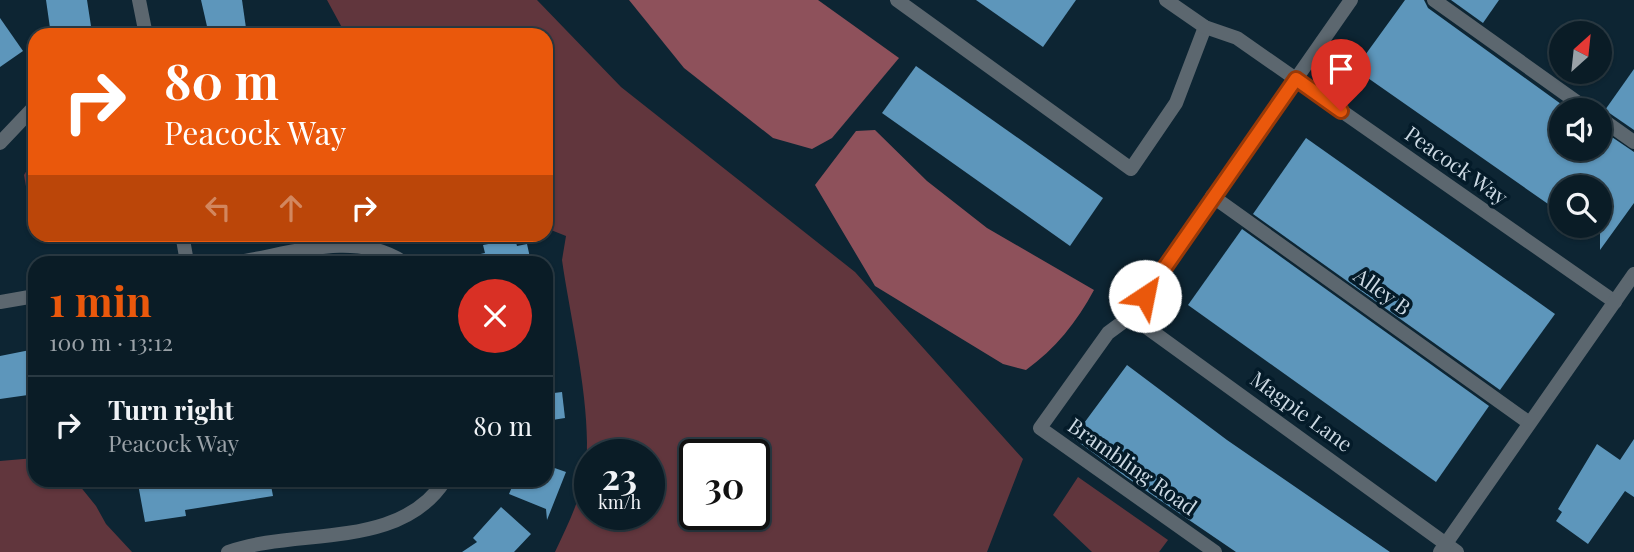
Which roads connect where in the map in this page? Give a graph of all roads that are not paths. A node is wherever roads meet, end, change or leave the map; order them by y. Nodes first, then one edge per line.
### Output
1 (139, 0) edge
2 (898, 0) edge
3 (1166, 0) edge
4 (1351, 0) edge
5 (1434, 0) edge
6 (1205, 27) junction
7 (145, 28) edge
8 (1296, 79) junction
9 (1571, 98) edge
10 (28, 113) edge
11 (1612, 126) edge
12 (1634, 142) edge
13 (0, 143) edge
14 (1212, 197) junction
15 (278, 256) edge
16 (390, 256) edge
17 (1634, 274) edge
18 (28, 297) edge
19 (0, 302) edge
20 (1615, 302) junction
21 (1132, 316) junction
22 (1528, 422) junction
23 (439, 487) edge
24 (1448, 549) edge
25 (228, 552) edge
26 (1215, 552) edge

1 - 7 street
2 - 6 street
3 - 6 street, Peacock Way
4 - 8 street
5 - 9 street
6 - 8 street, Peacock Way
8 - 14 street
8 - 20 street, Peacock Way
10 - 13 street
11 - 12 street
14 - 21 street
14 - 22 street, Alley B
15 - 16 street
17 - 20 street
18 - 19 street
20 - 22 street
21 - 24 street, Magpie Lane
21 - 26 street, Brambling Road
22 - 24 street
23 - 25 street

